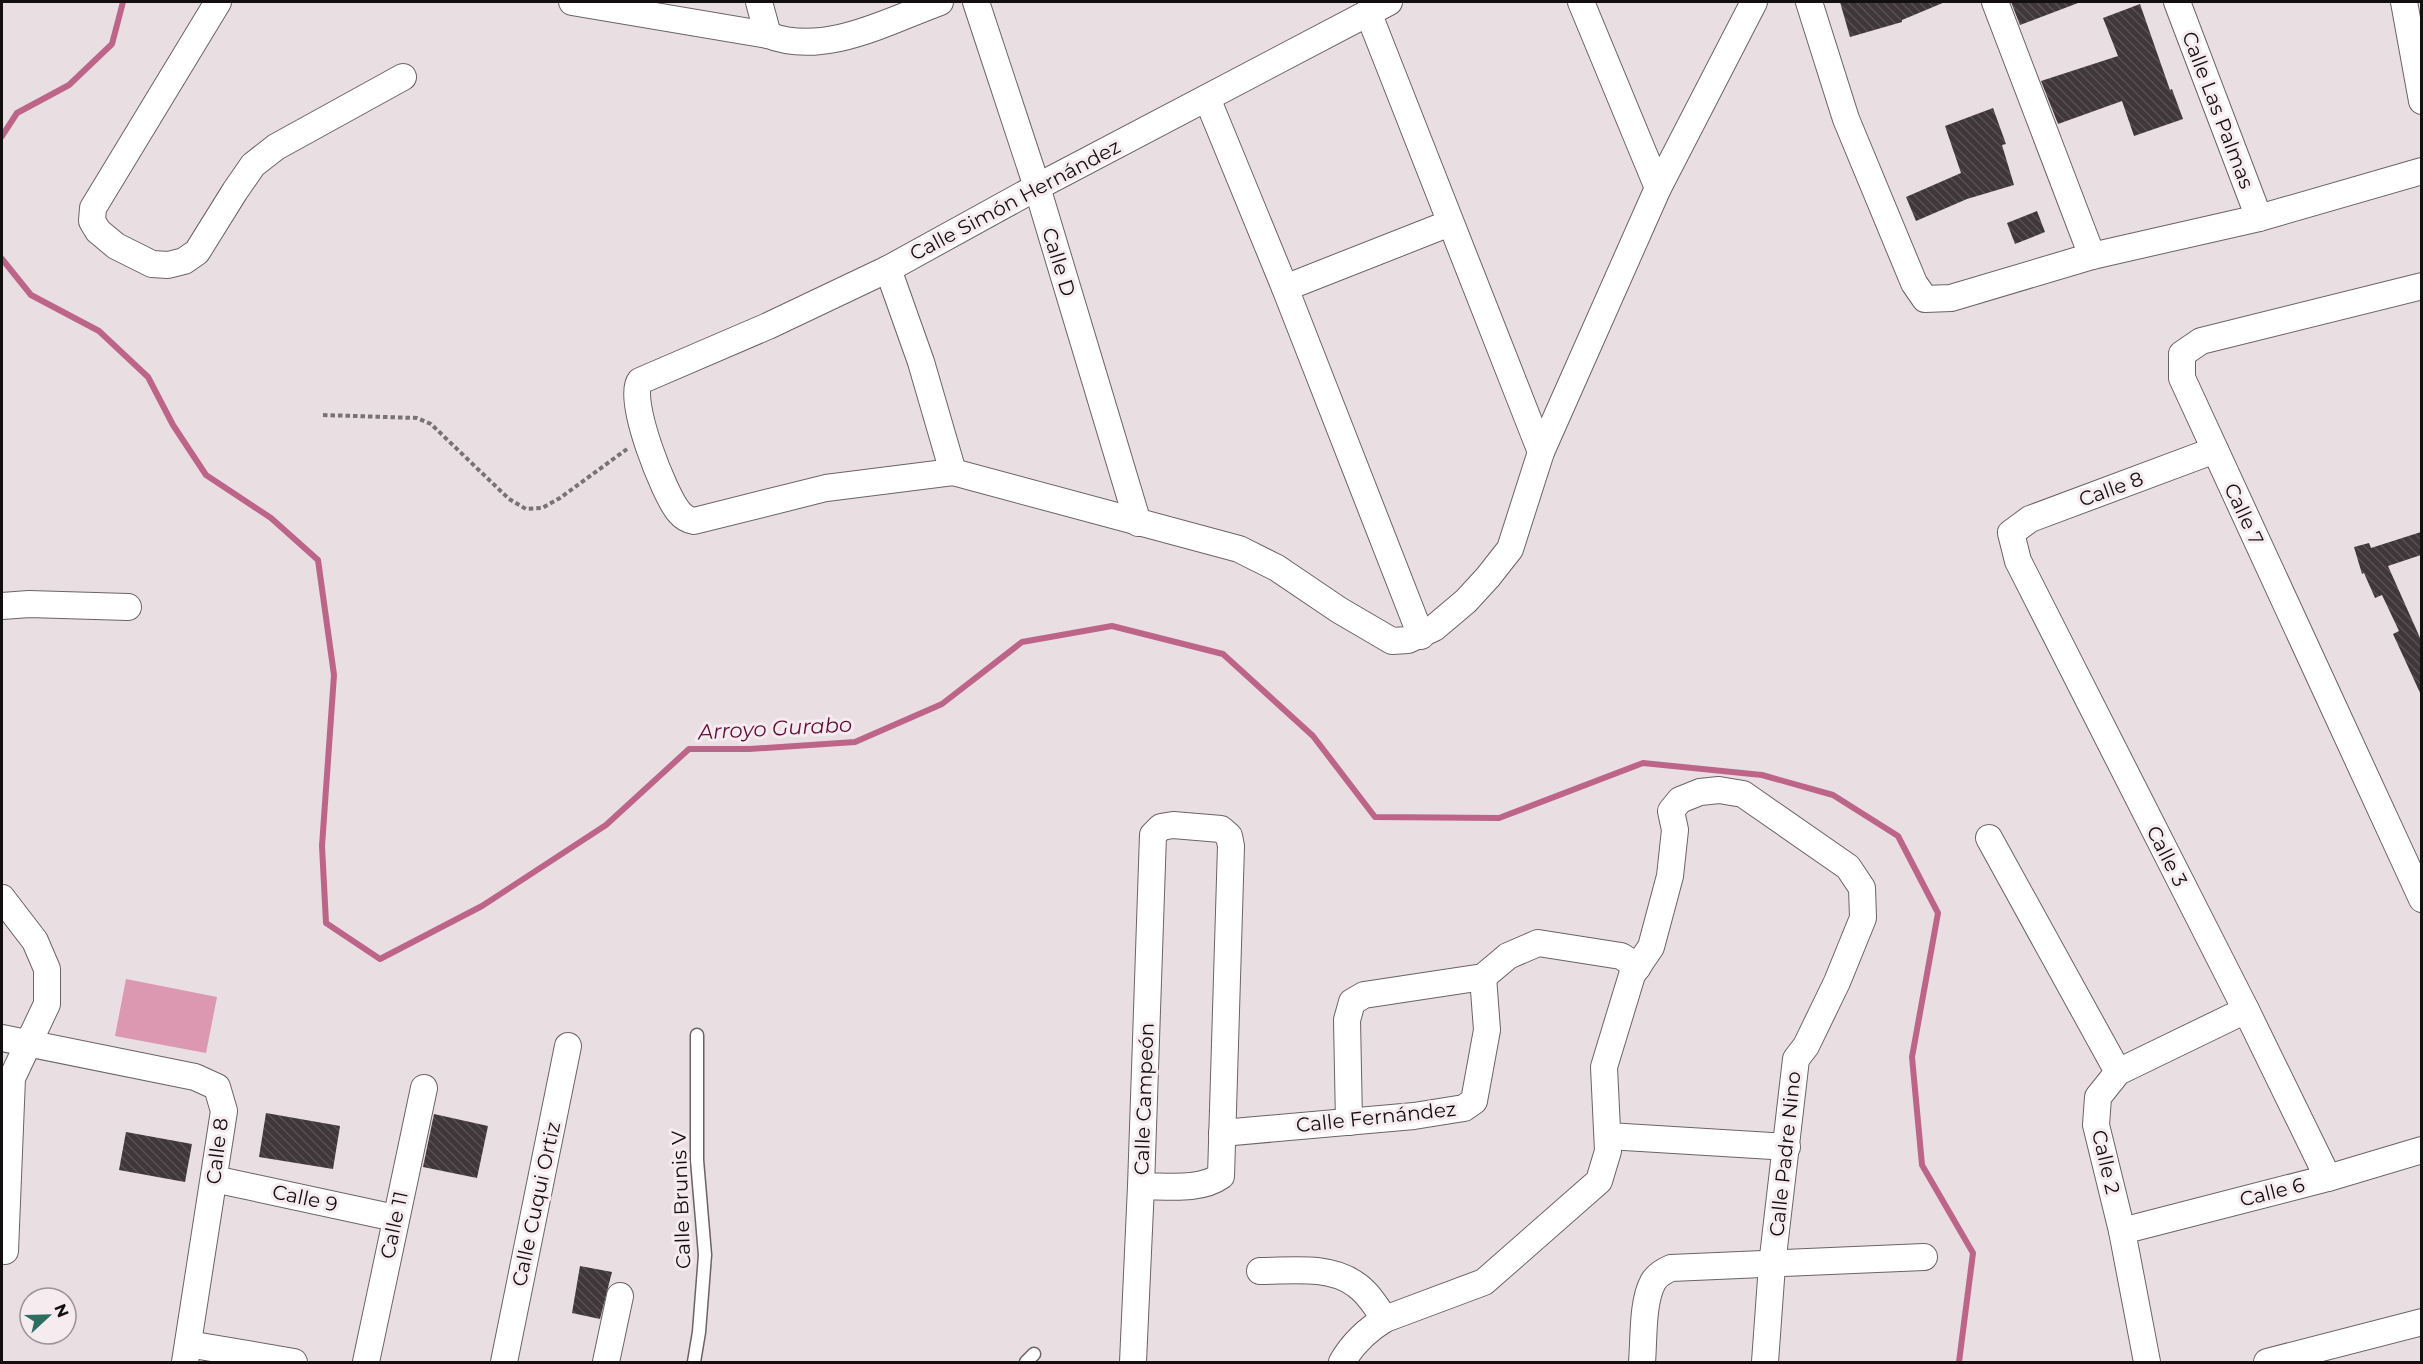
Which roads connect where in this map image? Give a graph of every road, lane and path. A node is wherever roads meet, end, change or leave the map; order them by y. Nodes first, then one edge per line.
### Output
1 (218, 2) edge
2 (572, 2) edge
3 (759, 2) edge
4 (940, 2) edge
5 (976, 2) edge
6 (1581, 2) edge
7 (1754, 2) edge
8 (1809, 2) edge
9 (1995, 2) edge
10 (2177, 2) edge
11 (2409, 3) edge
12 (1378, 7) edge
13 (768, 35) junction
14 (403, 77) dead end
15 (1207, 98) junction
16 (2421, 101) edge
17 (2421, 171) edge
18 (1037, 187) junction
19 (1658, 188) junction
20 (2259, 218) junction
21 (1449, 223) junction
22 (2092, 256) junction
23 (888, 269) junction
24 (2421, 286) edge
25 (1285, 288) junction
26 (323, 415) dead end
27 (645, 437) junction
28 (2215, 450) junction
29 (1541, 452) junction
30 (953, 472) junction
31 (1138, 523) junction
32 (2011, 533) joint
33 (2, 606) edge
34 (128, 607) dead end
35 (1421, 636) junction
36 (1989, 838) dead end
37 (2, 898) edge
38 (2421, 898) edge
39 (1638, 967) junction
40 (1483, 977) junction
41 (2246, 1010) junction
42 (698, 1035) dead end
43 (2, 1038) edge
44 (28, 1042) junction
45 (568, 1046) dead end
46 (2118, 1072) junction
47 (424, 1088) dead end
48 (1348, 1122) junction
49 (1222, 1133) junction
50 (1608, 1136) junction
51 (1787, 1147) junction
52 (2421, 1150) edge
53 (2328, 1178) junction
54 (214, 1179) junction
55 (1141, 1186) junction
56 (395, 1218) junction
57 (2122, 1231) junction
58 (5, 1251) dead end
59 (1924, 1257) dead end
60 (1773, 1265) junction
61 (1260, 1271) dead end
62 (620, 1296) dead end
63 (1385, 1319) junction
64 (2421, 1322) edge
65 (186, 1353) edge
66 (294, 1362) edge
67 (366, 1362) edge
68 (504, 1362) edge
69 (606, 1362) edge
70 (694, 1362) edge
71 (1133, 1362) edge
72 (1342, 1362) edge
73 (1642, 1362) edge
74 (1765, 1362) edge
75 (2147, 1362) edge
76 (2266, 1362) edge

1 - 14 street
2 - 13 street
3 - 13 street
4 - 13 street
5 - 18 street, Calle D
6 - 19 street
7 - 19 street
8 - 22 street
9 - 22 street
10 - 20 street, Calle Las Palmas
11 - 16 street
12 - 15 street, Calle Simón Hernández
12 - 21 street
15 - 18 street, Calle Simón Hernández
15 - 25 street
17 - 20 street
18 - 23 street, Calle Simón Hernández
18 - 31 street, Calle D
19 - 29 street
20 - 22 street
21 - 25 street
21 - 29 street
23 - 27 street, Calle Simón Hernández
23 - 30 street
24 - 28 street, Calle 7
25 - 35 street
26 - 27 path
27 - 30 street
28 - 32 street, Calle 8
28 - 38 street, Calle 7
29 - 35 street
30 - 31 street
31 - 35 street
32 - 41 street, Calle 3
33 - 34 street
36 - 46 street
37 - 44 street
39 - 40 street
39 - 50 street
39 - 51 street, Calle Padre Nino
40 - 48 street, Calle Fernández
40 - 48 street
41 - 46 street, Calle 2
41 - 53 street, Calle 3
42 - 70 lane, Calle Brunis V
43 - 44 street, Calle 8
44 - 54 street, Calle 8
44 - 58 street
45 - 68 street, Calle Cuqui Ortiz
46 - 57 street, Calle 2
47 - 56 street, Calle 11
48 - 49 street, Calle Fernández
49 - 55 street
49 - 55 street, Calle Campeón
50 - 51 street
50 - 63 street
51 - 60 street, Calle Padre Nino
52 - 53 street, Calle 6
53 - 57 street, Calle 6
54 - 56 street, Calle 9
54 - 65 street, Calle 8
55 - 71 street, Calle Campeón
56 - 67 street, Calle 11
57 - 75 street, Calle 2
59 - 60 street
60 - 73 street
60 - 74 street, Calle Padre Nino
61 - 63 street
62 - 69 street
63 - 72 street
64 - 76 street
65 - 66 street

